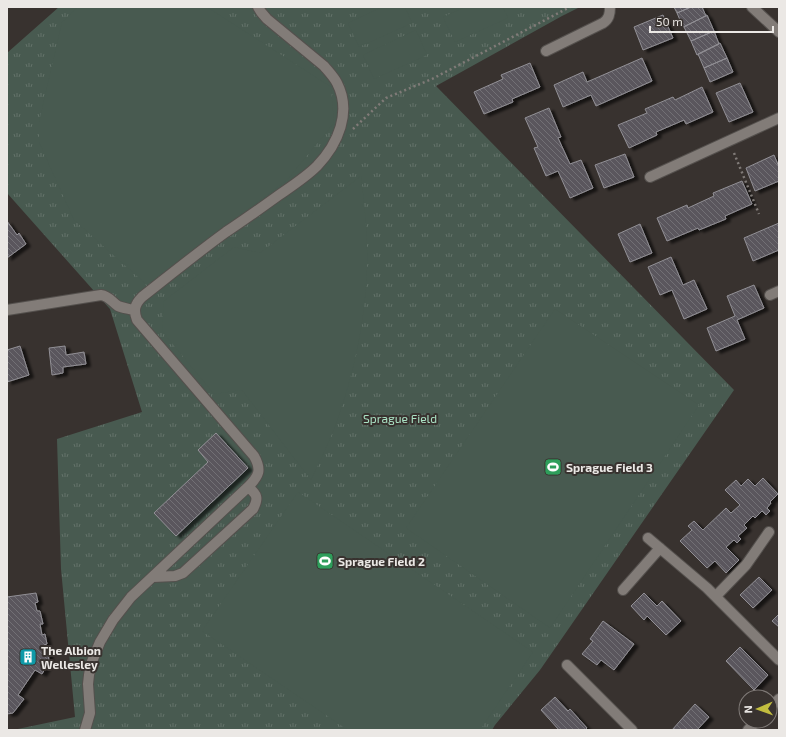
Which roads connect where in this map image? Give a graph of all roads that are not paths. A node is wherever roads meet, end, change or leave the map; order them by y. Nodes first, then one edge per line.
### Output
1 (258, 7) edge
2 (610, 7) edge
3 (752, 7) edge
4 (779, 32) edge
5 (546, 51) dead end
6 (779, 118) edge
7 (650, 177) dead end
8 (7, 310) edge
9 (134, 310) junction
10 (248, 487) junction
11 (769, 532) dead end
12 (648, 538) dead end
13 (660, 548) junction
14 (153, 577) junction
15 (623, 590) dead end
16 (716, 596) junction
17 (779, 660) edge
18 (567, 665) dead end
19 (85, 730) edge
20 (632, 730) edge

1 - 9 street
2 - 5 street
3 - 4 street
6 - 7 street
8 - 9 street
9 - 10 street
10 - 14 street
10 - 14 street
11 - 16 street
12 - 13 street
13 - 15 street
13 - 16 street
14 - 19 street
16 - 17 street
18 - 20 street

